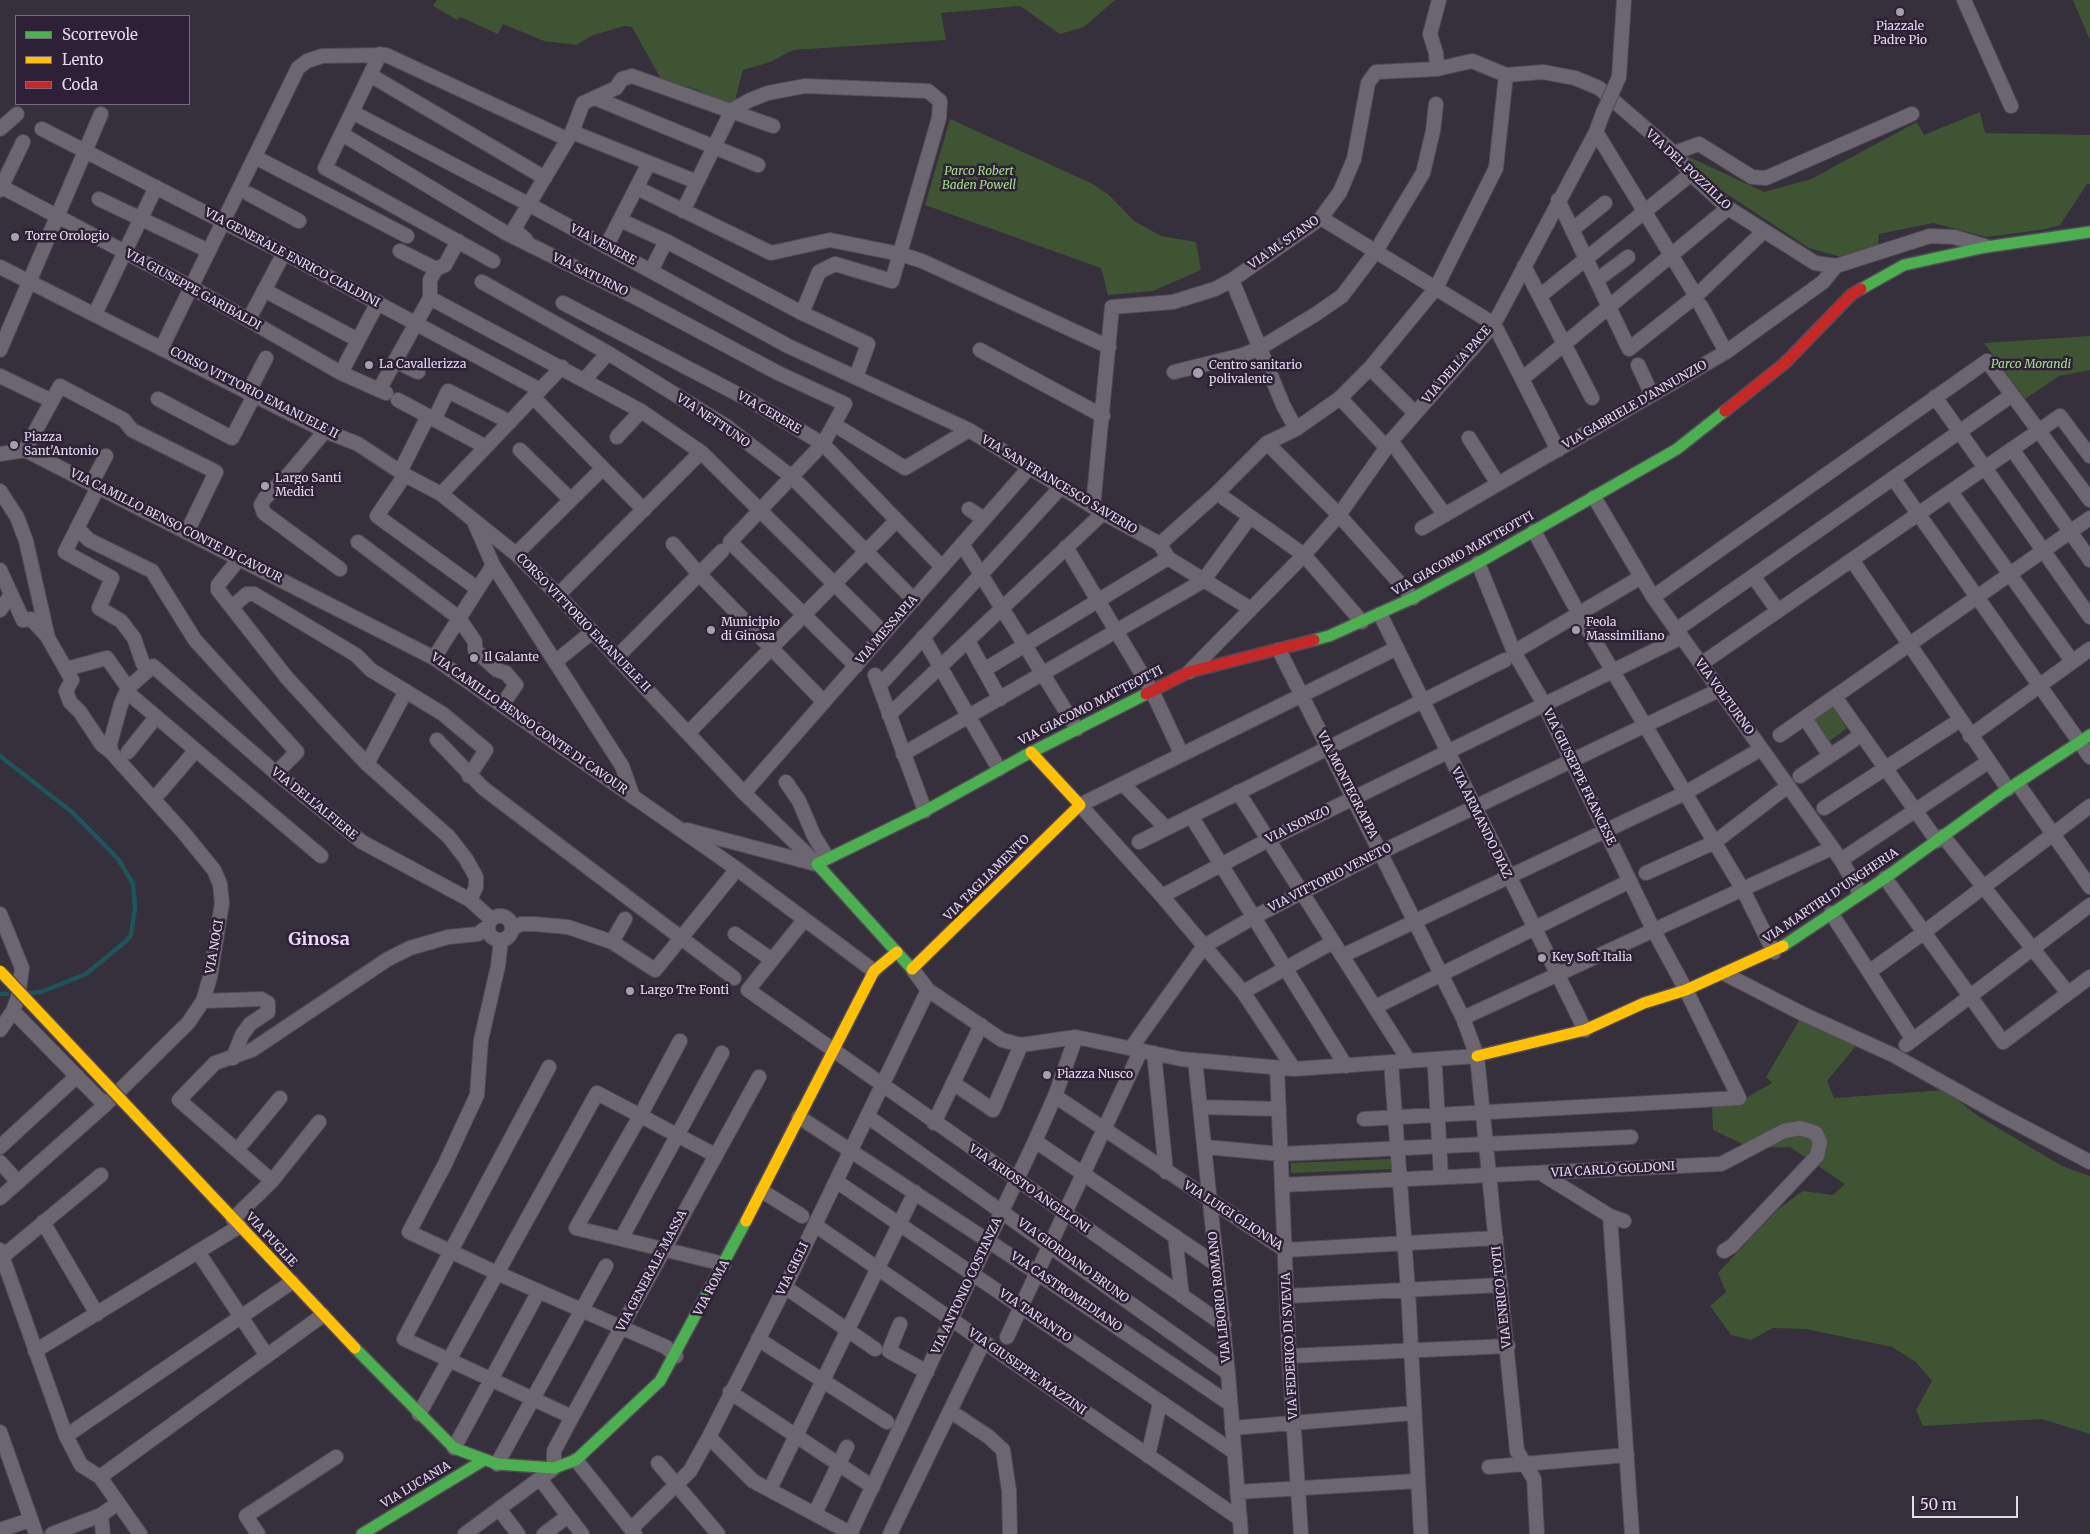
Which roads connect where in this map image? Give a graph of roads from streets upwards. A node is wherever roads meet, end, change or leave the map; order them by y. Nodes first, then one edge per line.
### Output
1 (1439, 0) edge
2 (1624, 0) edge
3 (1964, 0) edge
4 (380, 54) junction
5 (1437, 69) junction
6 (370, 75) junction
7 (1506, 75) junction
8 (595, 98) junction
9 (1436, 104) dead end
10 (2010, 106) dead end
11 (732, 110) junction
12 (352, 112) junction
13 (17, 114) dead end
14 (101, 114) dead end
15 (1912, 114) dead end
16 (773, 126) dead end
17 (0, 129) edge
18 (42, 129) dead end
19 (1596, 132) junction
20 (342, 134) junction
21 (569, 136) junction
22 (23, 142) dead end
23 (715, 146) junction
24 (84, 151) junction
25 (1674, 153) junction
26 (255, 157) junction
27 (649, 163) junction
28 (758, 165) dead end
29 (1691, 174) junction
30 (545, 178) junction
31 (697, 182) junction
32 (156, 187) junction
33 (0, 188) edge
34 (637, 188) junction
35 (249, 194) dead end
36 (99, 199) dead end
37 (1558, 200) junction
38 (1605, 203) dead end
39 (530, 205) junction
40 (1728, 208) junction
41 (683, 211) junction
42 (1645, 212) junction
43 (56, 215) junction
44 (140, 218) junction
45 (1321, 218) junction
46 (620, 220) junction
47 (223, 221) junction
48 (299, 221) dead end
49 (1572, 230) junction
50 (1763, 232) junction
51 (2090, 232) edge
52 (407, 236) dead end
53 (458, 241) junction
54 (666, 241) junction
55 (529, 246) junction
56 (606, 247) junction
57 (1986, 247) junction
58 (208, 251) junction
59 (400, 251) dead end
60 (124, 252) junction
61 (1376, 252) junction
62 (284, 253) junction
63 (900, 254) junction
64 (1671, 255) junction
65 (1628, 257) dead end
66 (1587, 259) junction
67 (493, 261) dead end
68 (1524, 266) junction
69 (1836, 266) junction
70 (0, 267) edge
71 (436, 269) junction
72 (652, 271) junction
73 (1232, 280) junction
74 (1596, 280) junction
75 (29, 282) junction
76 (482, 282) dead end
77 (191, 287) junction
78 (1436, 288) junction
79 (264, 290) junction
80 (1540, 296) junction
81 (430, 298) junction
82 (1698, 301) junction
83 (378, 302) junction
84 (564, 302) dead end
85 (1609, 306) junction
86 (802, 313) junction
87 (95, 314) junction
88 (249, 319) junction
89 (415, 322) junction
90 (1494, 324) junction
91 (358, 340) junction
92 (1564, 343) junction
93 (162, 347) junction
94 (1109, 347) junction
95 (1260, 348) junction
96 (0, 350) edge
97 (980, 350) dead end
98 (1726, 352) junction
99 (608, 353) junction
100 (266, 358) dead end
101 (395, 361) junction
102 (1638, 365) dead end
103 (562, 367) junction
104 (1370, 368) junction
105 (418, 372) dead end
106 (1174, 372) dead end
107 (341, 373) junction
108 (0, 376) edge
109 (856, 377) junction
110 (585, 379) junction
111 (1522, 379) junction
112 (251, 394) junction
113 (388, 394) junction
114 (537, 394) junction
115 (1652, 394) junction
116 (2012, 395) junction
117 (1935, 397) junction
118 (1340, 398) junction
119 (1592, 398) dead end
120 (158, 399) dead end
121 (52, 401) junction
122 (641, 411) junction
123 (1415, 413) junction
124 (1103, 416) junction
125 (431, 418) junction
126 (510, 422) junction
127 (835, 425) junction
128 (1296, 429) junction
129 (969, 430) junction
130 (2039, 430) junction
131 (325, 431) junction
132 (1959, 432) junction
133 (617, 437) dead end
134 (1469, 438) dead end
135 (1267, 443) junction
136 (1389, 444) junction
137 (486, 447) junction
138 (819, 448) junction
139 (2012, 449) junction
140 (25, 450) junction
141 (520, 450) dead end
142 (1558, 450) junction
143 (4, 452) edge
144 (701, 452) junction
145 (106, 456) dead end
146 (2090, 456) edge
147 (603, 468) junction
148 (1029, 468) junction
149 (1985, 468) junction
150 (403, 473) junction
151 (792, 477) junction
152 (1893, 478) junction
153 (1498, 484) junction
154 (95, 486) junction
155 (1061, 487) junction
156 (0, 491) edge
157 (1952, 492) junction
158 (1217, 493) junction
159 (441, 494) junction
160 (1594, 497) junction
161 (571, 500) junction
162 (2090, 500) edge
163 (761, 509) junction
164 (969, 509) dead end
165 (644, 510) junction
166 (1098, 510) junction
167 (1339, 515) junction
168 (1445, 515) junction
169 (1919, 515) junction
170 (1250, 517) junction
171 (2090, 518) edge
172 (984, 519) junction
173 (896, 520) junction
174 (473, 521) junction
175 (77, 528) junction
176 (1422, 528) dead end
177 (1534, 531) junction
178 (187, 532) junction
179 (2070, 532) junction
180 (358, 542) dead end
181 (673, 544) dead end
182 (962, 544) junction
183 (1160, 544) junction
184 (726, 547) junction
185 (1066, 547) junction
186 (2043, 550) junction
187 (866, 551) junction
188 (516, 554) junction
189 (1304, 555) junction
190 (1168, 558) junction
191 (240, 559) junction
192 (1852, 560) junction
193 (2090, 560) edge
194 (1478, 563) junction
195 (493, 566) junction
196 (942, 567) junction
197 (340, 569) dead end
198 (0, 570) edge
199 (699, 574) junction
200 (981, 574) junction
201 (2010, 574) junction
202 (1753, 576) junction
203 (1641, 577) junction
204 (1203, 581) junction
205 (834, 583) junction
206 (478, 589) junction
207 (11, 595) junction
208 (558, 595) junction
209 (1652, 597) junction
210 (1976, 597) junction
211 (1413, 598) junction
212 (914, 600) junction
213 (1097, 601) junction
214 (232, 607) junction
215 (1002, 608) junction
216 (0, 610) edge
217 (1251, 610) junction
218 (1577, 610) junction
219 (1778, 611) junction
220 (805, 613) junction
221 (1380, 614) junction
222 (2090, 617) edge
223 (459, 618) junction
224 (1362, 622) junction
225 (1118, 631) junction
226 (592, 632) junction
227 (884, 633) junction
228 (1679, 634) junction
229 (923, 637) junction
230 (48, 638) junction
231 (968, 641) junction
232 (1909, 644) junction
233 (1024, 645) junction
234 (771, 648) junction
235 (1397, 648) junction
236 (2090, 649) edge
237 (1279, 650) junction
238 (1509, 656) junction
239 (434, 658) junction
240 (616, 658) junction
241 (555, 662) junction
242 (2072, 662) junction
243 (1701, 664) junction
244 (148, 665) junction
245 (856, 666) junction
246 (940, 667) junction
247 (66, 669) junction
248 (984, 670) junction
249 (1189, 672) junction
250 (1613, 672) junction
251 (1043, 675) junction
252 (2038, 686) junction
253 (128, 690) junction
254 (1719, 690) junction
255 (406, 691) junction
256 (1152, 691) junction
257 (1301, 695) junction
258 (1835, 697) junction
259 (1000, 700) junction
260 (1422, 701) junction
261 (824, 702) junction
262 (1544, 704) junction
263 (502, 705) junction
264 (889, 715) junction
265 (156, 717) junction
266 (969, 718) junction
267 (1805, 718) junction
268 (1960, 720) junction
269 (1644, 725) junction
270 (1077, 729) junction
271 (689, 732) junction
272 (1861, 734) junction
273 (1780, 735) dead end
274 (1970, 736) junction
275 (2084, 739) edge
276 (437, 740) dead end
277 (1328, 747) junction
278 (1761, 748) junction
279 (196, 750) junction
280 (111, 752) junction
281 (128, 752) dead end
282 (1031, 752) junction
283 (1182, 753) junction
284 (1447, 753) junction
285 (903, 754) junction
286 (1830, 756) junction
287 (2090, 757) edge
288 (1571, 759) junction
289 (1988, 762) junction
290 (367, 764) junction
291 (1885, 768) junction
292 (999, 769) junction
293 (276, 773) junction
294 (469, 776) junction
295 (1800, 776) dead end
296 (786, 782) dead end
297 (1124, 784) junction
298 (1788, 786) junction
299 (2013, 787) junction
300 (160, 792) dead end
301 (1238, 792) junction
302 (744, 793) junction
303 (1685, 793) junction
304 (633, 797) junction
305 (1353, 798) junction
306 (1080, 805) junction
307 (2090, 806) edge
308 (1475, 807) junction
309 (1824, 808) dead end
310 (925, 810) junction
311 (1915, 811) junction
312 (1191, 816) junction
313 (677, 827) junction
314 (1166, 828) junction
315 (1605, 831) junction
316 (2053, 834) junction
317 (1940, 838) junction
318 (1268, 840) junction
319 (1138, 842) dead end
320 (1715, 842) junction
321 (1832, 848) junction
322 (1381, 852) junction
323 (321, 856) dead end
324 (822, 860) junction
325 (1841, 860) junction
326 (1221, 865) junction
327 (737, 869) junction
328 (1646, 873) dead end
329 (1508, 876) junction
330 (1885, 878) junction
331 (1630, 881) junction
332 (1983, 887) junction
333 (2090, 887) edge
334 (1743, 890) junction
335 (1302, 893) junction
336 (1860, 893) junction
337 (1162, 896) junction
338 (470, 900) junction
339 (2090, 905) edge
340 (1831, 913) junction
341 (0, 914) edge
342 (1254, 917) junction
343 (625, 920) dead end
344 (804, 920) junction
345 (1414, 920) junction
346 (489, 922) junction
347 (1533, 928) junction
348 (512, 929) junction
349 (1654, 931) junction
350 (1923, 933) junction
351 (735, 934) dead end
352 (682, 937) junction
353 (501, 940) junction
354 (612, 942) junction
355 (1333, 942) junction
356 (1204, 946) junction
357 (2033, 949) junction
358 (897, 952) junction
359 (1774, 952) junction
360 (1342, 956) junction
361 (772, 960) junction
362 (1286, 968) junction
363 (913, 970) junction
364 (874, 971) junction
365 (0, 972) edge
366 (1869, 972) junction
367 (1440, 973) junction
368 (1725, 974) junction
369 (1557, 975) junction
370 (2090, 977) edge
371 (734, 978) dead end
372 (928, 990) junction
373 (1686, 990) junction
374 (1243, 992) junction
375 (2068, 994) junction
376 (1970, 997) junction
377 (203, 1001) junction
378 (1375, 1007) junction
379 (13, 1011) junction
380 (1462, 1018) junction
381 (981, 1025) junction
382 (0, 1030) edge
383 (1585, 1030) junction
384 (1076, 1037) junction
385 (680, 1042) dead end
386 (1021, 1045) junction
387 (1142, 1050) junction
388 (834, 1052) junction
389 (722, 1053) dead end
390 (1477, 1056) junction
391 (233, 1058) junction
392 (1195, 1060) junction
393 (1409, 1061) junction
394 (1391, 1062) junction
395 (1346, 1066) junction
396 (550, 1067) dead end
397 (1277, 1068) junction
398 (1294, 1069) junction
399 (1435, 1069) dead end
400 (77, 1076) junction
401 (759, 1077) dead end
402 (953, 1083) junction
403 (882, 1086) junction
404 (1055, 1096) junction
405 (280, 1098) dead end
406 (105, 1105) junction
407 (1200, 1107) junction
408 (1279, 1109) junction
409 (1483, 1113) junction
410 (1437, 1115) junction
411 (640, 1116) junction
412 (867, 1116) junction
413 (799, 1117) junction
414 (1395, 1118) junction
415 (1364, 1119) dead end
416 (319, 1122) dead end
417 (934, 1123) junction
418 (1104, 1130) junction
419 (677, 1135) junction
420 (1631, 1137) dead end
421 (1035, 1141) junction
422 (1486, 1144) junction
423 (1439, 1146) junction
424 (0, 1147) edge
425 (1204, 1147) junction
426 (851, 1149) junction
427 (1398, 1149) junction
428 (237, 1150) junction
429 (715, 1154) junction
430 (1281, 1154) junction
431 (0, 1162) edge
432 (2090, 1162) edge
433 (1166, 1172) junction
434 (1083, 1174) junction
435 (1490, 1174) junction
436 (1542, 1174) junction
437 (101, 1175) dead end
438 (1441, 1177) junction
439 (1016, 1179) junction
440 (1400, 1179) junction
441 (272, 1181) junction
442 (836, 1181) junction
443 (18, 1182) junction
444 (1282, 1185) junction
445 (762, 1191) junction
446 (915, 1192) junction
447 (0, 1198) edge
448 (1210, 1201) junction
449 (1002, 1210) junction
450 (1065, 1214) junction
451 (802, 1216) dead end
452 (1610, 1216) junction
453 (1624, 1221) dead end
454 (44, 1222) junction
455 (236, 1223) junction
456 (815, 1225) junction
457 (899, 1225) junction
458 (1175, 1236) junction
459 (1496, 1238) junction
460 (621, 1239) junction
461 (988, 1240) junction
462 (1405, 1243) junction
463 (1050, 1245) junction
464 (664, 1248) junction
465 (1285, 1250) junction
466 (198, 1252) junction
467 (451, 1252) junction
468 (1724, 1252) dead end
469 (1, 1253) edge
470 (724, 1264) junction
471 (1217, 1264) junction
472 (606, 1266) dead end
473 (878, 1268) junction
474 (971, 1273) junction
475 (1037, 1273) junction
476 (497, 1274) junction
477 (292, 1282) junction
478 (1501, 1285) junction
479 (785, 1287) junction
480 (1408, 1290) junction
481 (539, 1291) junction
482 (1182, 1296) junction
483 (1287, 1296) junction
484 (1022, 1306) junction
485 (582, 1309) junction
486 (97, 1314) junction
487 (323, 1315) junction
488 (241, 1317) junction
489 (951, 1320) junction
490 (900, 1324) dead end
491 (1224, 1325) junction
492 (623, 1327) junction
493 (848, 1330) junction
494 (1007, 1337) dead end
495 (758, 1339) junction
496 (984, 1341) junction
497 (1508, 1346) junction
498 (875, 1349) dead end
499 (1410, 1349) junction
500 (35, 1351) junction
501 (267, 1356) junction
502 (676, 1356) junction
503 (1290, 1356) junction
504 (450, 1360) junction
505 (927, 1372) junction
506 (1228, 1373) junction
507 (492, 1380) junction
508 (823, 1380) junction
509 (730, 1392) junction
510 (533, 1398) junction
511 (1160, 1403) junction
512 (1230, 1404) junction
513 (950, 1411) junction
514 (1414, 1413) junction
515 (419, 1414) junction
516 (572, 1417) junction
517 (887, 1422) dead end
518 (1294, 1423) junction
519 (1232, 1428) junction
520 (0, 1432) edge
521 (66, 1436) junction
522 (796, 1436) junction
523 (709, 1437) junction
524 (847, 1447) dead end
525 (454, 1448) junction
526 (1234, 1452) junction
527 (336, 1456) dead end
528 (1148, 1456) junction
529 (1627, 1456) junction
530 (576, 1460) junction
531 (490, 1462) junction
532 (658, 1463) dead end
533 (839, 1464) junction
534 (1526, 1464) junction
535 (1489, 1467) dead end
536 (554, 1468) junction
537 (100, 1477) junction
538 (540, 1479) junction
539 (1418, 1481) junction
540 (676, 1485) junction
541 (873, 1486) junction
542 (1298, 1488) junction
543 (770, 1489) junction
544 (1237, 1492) junction
545 (118, 1503) junction
546 (818, 1507) dead end
547 (500, 1508) junction
548 (102, 1515) junction
549 (568, 1516) junction
550 (1240, 1519) junction
551 (30, 1520) junction
552 (0, 1530) edge
553 (633, 1532) edge
554 (851, 1533) edge
555 (36, 1534) edge
556 (52, 1534) edge
557 (103, 1534) edge
558 (140, 1534) edge
559 (258, 1534) edge
560 (362, 1534) edge
561 (465, 1534) edge
562 (518, 1534) edge
563 (544, 1534) edge
564 (582, 1534) edge
565 (718, 1534) edge
566 (890, 1534) edge
567 (1010, 1534) edge
568 (1241, 1534) edge
569 (1301, 1534) edge
570 (1412, 1534) edge
571 (1421, 1534) edge
572 (1537, 1534) edge
573 (1632, 1534) edge

1 - 5 street
2 - 19 street, VIA DELLA PACE, bridge
3 - 10 street
4 - 6 street
4 - 21 street
4 - 26 street
5 - 7 street, VIA M. STANO
5 - 45 street, VIA M. STANO
6 - 12 street
6 - 30 street
7 - 25 street, VIA DEL POZZILLO
7 - 78 street
8 - 11 street
8 - 21 street
8 - 23 street
9 - 61 street
11 - 16 street
11 - 23 street
11 - 63 street
12 - 20 street
12 - 39 street, VIA VENERE
13 - 17 street
14 - 24 street
15 - 25 street
18 - 24 street, VIA GENERALE ENRICO CIALDINI
19 - 37 street, VIA DELLA PACE
19 - 42 street
20 - 53 street
20 - 55 street, VIA SATURNO
21 - 27 street
21 - 30 street
22 - 33 street
23 - 28 street
23 - 31 street
24 - 32 street, VIA GENERALE ENRICO CIALDINI
24 - 43 street
25 - 29 street, VIA DEL POZZILLO
26 - 47 street
26 - 52 street
27 - 31 street
27 - 34 street
29 - 40 street, VIA DEL POZZILLO
29 - 42 street
30 - 39 street
31 - 41 street
32 - 44 street
32 - 47 street, VIA GENERALE ENRICO CIALDINI
33 - 43 street, VIA GIUSEPPE GARIBALDI
34 - 41 street
34 - 46 street
35 - 48 street
36 - 44 street
37 - 49 street
37 - 68 street, VIA DELLA PACE
38 - 49 street
39 - 55 street
39 - 56 street, VIA VENERE
40 - 50 street, VIA DEL POZZILLO
40 - 64 street
41 - 63 street
42 - 64 street
42 - 66 street
43 - 60 street, VIA GIUSEPPE GARIBALDI
43 - 75 street
44 - 58 street
44 - 60 street
45 - 61 street
45 - 73 street, VIA M. STANO
46 - 54 street
46 - 56 street
47 - 58 street
47 - 62 street, VIA GENERALE ENRICO CIALDINI
49 - 66 street
50 - 69 street, VIA DEL POZZILLO
50 - 82 street
51 - 57 street, VIA GIACOMO MATTEOTTI
53 - 67 street
53 - 71 street
54 - 72 street
54 - 86 street
55 - 127 street, VIA SATURNO
56 - 72 street, VIA VENERE
57 - 69 street
57 - 160 street, VIA GIACOMO MATTEOTTI
58 - 77 street
59 - 71 street
60 - 77 street, VIA GIUSEPPE GARIBALDI
60 - 87 street
61 - 78 street
61 - 95 street
62 - 79 street
62 - 83 street, VIA GENERALE ENRICO CIALDINI
63 - 86 street
63 - 94 street
64 - 82 street
64 - 85 street
65 - 74 street
66 - 74 street
66 - 80 street
68 - 80 street
68 - 90 street, VIA DELLA PACE
69 - 98 street, VIA GABRIELE D'ANNUNZIO
70 - 75 street, CORSO VITTORIO EMANUELE II
71 - 81 street
72 - 109 street, VIA VENERE
73 - 94 street, VIA M. STANO
73 - 95 street
74 - 85 street
75 - 87 street, CORSO VITTORIO EMANUELE II
75 - 96 street
76 - 99 street, VIA NETTUNO
77 - 88 street, VIA GIUSEPPE GARIBALDI
77 - 93 street
78 - 90 street
78 - 104 street
79 - 88 street
79 - 91 street
80 - 92 street
81 - 89 street
81 - 103 street
82 - 85 street
82 - 98 street
83 - 89 street, VIA GENERALE ENRICO CIALDINI
83 - 91 street
84 - 138 street, VIA CERERE
85 - 92 street
86 - 109 street
87 - 93 street, CORSO VITTORIO EMANUELE II
88 - 107 street, VIA GIUSEPPE GARIBALDI
89 - 101 street
89 - 114 street, VIA GENERALE ENRICO CIALDINI
90 - 111 street
90 - 123 street, VIA DELLA PACE
91 - 107 street
92 - 111 street
92 - 119 street
93 - 112 street, CORSO VITTORIO EMANUELE II
94 - 124 street
95 - 106 street
95 - 128 street
97 - 124 street
98 - 115 street, VIA GABRIELE D'ANNUNZIO
99 - 110 street
99 - 151 street, VIA NETTUNO
100 - 112 street
101 - 105 street
101 - 113 street
102 - 115 street
103 - 110 street
103 - 114 street
104 - 118 street
104 - 123 street
107 - 113 street, VIA GIUSEPPE GARIBALDI
108 - 121 street
109 - 129 street, VIA SAN FRANCESCO SAVERIO
110 - 122 street
111 - 142 street
112 - 120 street
112 - 131 street, CORSO VITTORIO EMANUELE II
113 - 125 street, VIA GIUSEPPE GARIBALDI
114 - 126 street
114 - 147 street, VIA GENERALE ENRICO CIALDINI
115 - 142 street, VIA GABRIELE D'ANNUNZIO
116 - 117 street
116 - 130 street
116 - 132 street, VIA ISONZO
117 - 132 street
117 - 209 street
118 - 128 street
118 - 136 street
121 - 140 street
121 - 178 street
122 - 133 street
122 - 144 street
123 - 136 street, VIA DELLA PACE
124 - 166 street
125 - 126 street
125 - 137 street, VIA GIUSEPPE GARIBALDI
125 - 150 street
126 - 137 street
127 - 129 street
127 - 138 street
128 - 135 street
129 - 148 street, VIA SAN FRANCESCO SAVERIO
130 - 139 street
130 - 146 street
130 - 162 street
131 - 150 street, CORSO VITTORIO EMANUELE II
131 - 197 street
132 - 149 street
132 - 152 street, VIA ISONZO
134 - 153 street
135 - 158 street
135 - 167 street
136 - 167 street, VIA DELLA PACE
136 - 168 street
137 - 159 street
138 - 151 street
138 - 173 street, VIA CERERE
139 - 149 street
139 - 179 street
140 - 143 street
140 - 154 street, VIA CAMILLO BENSO CONTE DI CAVOUR
141 - 161 street
142 - 153 street, VIA GABRIELE D'ANNUNZIO
144 - 163 street
144 - 165 street
145 - 154 street
147 - 161 street
147 - 165 street, VIA GENERALE ENRICO CIALDINI
148 - 155 street, VIA SAN FRANCESCO SAVERIO
148 - 172 street, VIA MESSAPIA
149 - 157 street
149 - 186 street
150 - 159 street, CORSO VITTORIO EMANUELE II
150 - 206 street
151 - 163 street
151 - 187 street, VIA NETTUNO
152 - 169 street
152 - 202 street, VIA ISONZO
153 - 168 street, VIA GABRIELE D'ANNUNZIO
154 - 175 street
154 - 178 street, VIA CAMILLO BENSO CONTE DI CAVOUR
155 - 166 street, VIA SAN FRANCESCO SAVERIO
155 - 200 street
156 - 230 street
157 - 169 street
157 - 201 street
158 - 170 street
158 - 183 street
159 - 174 street, CORSO VITTORIO EMANUELE II
160 - 177 street, VIA GIACOMO MATTEOTTI
160 - 203 street, VIA VOLTURNO
161 - 188 street
163 - 184 street
163 - 205 street
164 - 172 street
165 - 208 street
166 - 183 street, VIA SAN FRANCESCO SAVERIO
166 - 185 street
167 - 189 street, VIA DELLA PACE
167 - 211 street
168 - 176 street, VIA GABRIELE D'ANNUNZIO
169 - 192 street
169 - 210 street
170 - 189 street
170 - 204 street
171 - 179 street
172 - 182 street, VIA MESSAPIA
173 - 187 street
173 - 196 street, VIA CERERE
174 - 188 street, CORSO VITTORIO EMANUELE II
174 - 195 street
175 - 244 street
175 - 293 street
177 - 194 street, VIA GIACOMO MATTEOTTI
177 - 218 street
178 - 191 street, VIA CAMILLO BENSO CONTE DI CAVOUR
179 - 186 street
179 - 193 street
180 - 223 street
181 - 199 street
182 - 196 street, VIA MESSAPIA
182 - 200 street
183 - 190 street
184 - 199 street
184 - 220 street
185 - 213 street
185 - 215 street
186 - 201 street
186 - 222 street
187 - 205 street
187 - 212 street, VIA NETTUNO
188 - 208 street, CORSO VITTORIO EMANUELE II
189 - 217 street, VIA DELLA PACE
189 - 224 street
190 - 204 street
190 - 213 street
191 - 214 street
191 - 239 street, VIA CAMILLO BENSO CONTE DI CAVOUR
192 - 219 street
192 - 232 street
194 - 211 street, VIA GIACOMO MATTEOTTI
194 - 238 street, VIA GIUSEPPE FRANCESE
195 - 206 street
195 - 241 street
196 - 212 street, VIA MESSAPIA
198 - 207 street
199 - 234 street
199 - 240 street
200 - 215 street
200 - 229 street
201 - 210 street
201 - 242 street
202 - 219 street
202 - 228 street, VIA ISONZO
203 - 209 street, VIA VOLTURNO
203 - 218 street
204 - 217 street
204 - 225 street
205 - 220 street
205 - 227 street
206 - 223 street
207 - 216 street
207 - 230 street
208 - 226 street, CORSO VITTORIO EMANUELE II
209 - 228 street, VIA VOLTURNO
210 - 232 street
210 - 252 street
211 - 221 street, VIA GIACOMO MATTEOTTI
212 - 227 street, VIA MESSAPIA
213 - 225 street
213 - 233 street
214 - 255 street
214 - 290 street
215 - 231 street
215 - 233 street
217 - 249 street, VIA DELLA PACE
218 - 238 street
218 - 250 street
219 - 243 street
220 - 234 street
220 - 245 street
221 - 224 street, VIA GIACOMO MATTEOTTI
221 - 235 street, VIA ARMANDO DIAZ
223 - 239 street
223 - 263 street
224 - 237 street, VIA GIACOMO MATTEOTTI
225 - 251 street
225 - 256 street
226 - 240 street, CORSO VITTORIO EMANUELE II
226 - 241 street
227 - 245 street, VIA MESSAPIA
228 - 243 street, VIA VOLTURNO
228 - 250 street, VIA ISONZO
229 - 246 street
229 - 264 street
230 - 247 street
231 - 246 street
231 - 248 street
232 - 258 street
232 - 268 street
233 - 248 street
233 - 251 street
234 - 261 street
234 - 271 street
235 - 257 street
235 - 260 street, VIA ARMANDO DIAZ
236 - 242 street
237 - 249 street, VIA GIACOMO MATTEOTTI
237 - 257 street, VIA MONTEGRAPPA
238 - 260 street
238 - 262 street, VIA GIUSEPPE FRANCESE
239 - 263 street, VIA CAMILLO BENSO CONTE DI CAVOUR
240 - 271 street, CORSO VITTORIO EMANUELE II
241 - 304 street
242 - 252 street
243 - 254 street, VIA VOLTURNO
244 - 253 street
244 - 293 street, VIA DELL'ALFIERE
245 - 261 street, VIA MESSAPIA
246 - 264 street
246 - 266 street
247 - 253 street
247 - 280 street, VIA NOCI
248 - 259 street
249 - 256 street, VIA GIACOMO MATTEOTTI
250 - 262 street, VIA ISONZO
250 - 269 street
251 - 259 street
251 - 270 street
252 - 274 street
252 - 275 street
253 - 265 street
253 - 280 street
254 - 269 street, VIA VITTORIO VENETO
254 - 278 street, VIA VOLTURNO
255 - 290 street
255 - 294 street
256 - 270 street, VIA GIACOMO MATTEOTTI
256 - 283 street
257 - 277 street, VIA MONTEGRAPPA
257 - 283 street
258 - 267 street
258 - 272 street
259 - 266 street
260 - 277 street
260 - 284 street, VIA ARMANDO DIAZ
261 - 302 street, VIA MESSAPIA
262 - 284 street, VIA ISONZO
262 - 288 street, VIA GIUSEPPE FRANCESE
263 - 304 street, VIA CAMILLO BENSO CONTE DI CAVOUR
264 - 285 street
265 - 279 street
265 - 281 street
266 - 285 street
266 - 292 street
267 - 273 street
267 - 286 street
268 - 274 street
268 - 291 street
269 - 288 street, VIA VITTORIO VENETO
269 - 303 street
270 - 282 street, VIA GIACOMO MATTEOTTI
271 - 302 street, CORSO VITTORIO EMANUELE II
272 - 286 street
272 - 291 street
274 - 289 street
275 - 287 street
275 - 299 street, VIA MARTIRI D'UNGHERIA
276 - 294 street
277 - 301 street
277 - 305 street, VIA MONTEGRAPPA
278 - 298 street, VIA VOLTURNO
278 - 303 street
279 - 300 street
279 - 323 street
280 - 377 street, VIA NOCI
282 - 292 street, VIA GIACOMO MATTEOTTI
282 - 306 street
283 - 297 street
284 - 305 street, VIA ISONZO
284 - 308 street, VIA ARMANDO DIAZ
285 - 310 street
286 - 295 street
288 - 308 street, VIA VITTORIO VENETO
288 - 315 street, VIA GIUSEPPE FRANCESE
289 - 299 street
289 - 311 street
290 - 338 street
291 - 309 street
291 - 311 street
292 - 310 street, VIA GIACOMO MATTEOTTI
293 - 338 street, VIA DELL'ALFIERE
294 - 352 street
296 - 324 street
297 - 306 street
297 - 314 street
298 - 320 street
298 - 321 street, VIA VOLTURNO
299 - 316 street
299 - 317 street, VIA MARTIRI D'UNGHERIA
301 - 312 street
301 - 318 street
302 - 324 street, CORSO VITTORIO EMANUELE II
303 - 315 street
303 - 320 street
304 - 313 street, VIA CAMILLO BENSO CONTE DI CAVOUR
305 - 318 street, VIA ISONZO
305 - 322 street, VIA MONTEGRAPPA
306 - 337 street
306 - 363 street, VIA TAGLIAMENTO
307 - 316 street
308 - 322 street, VIA VITTORIO VENETO
308 - 329 street, VIA ARMANDO DIAZ
310 - 324 street, VIA GIACOMO MATTEOTTI
311 - 317 street
311 - 325 street
312 - 314 street
312 - 326 street
313 - 324 street
313 - 327 street, VIA CAMILLO BENSO CONTE DI CAVOUR
314 - 319 street
315 - 329 street
315 - 331 street, VIA GIUSEPPE FRANCESE
316 - 332 street
316 - 333 street
317 - 330 street, VIA MARTIRI D'UNGHERIA
317 - 332 street
318 - 326 street, VIA ISONZO
318 - 335 street
320 - 328 street
320 - 334 street
321 - 325 street, VIA VOLTURNO
321 - 334 street
322 - 335 street, VIA VITTORIO VENETO
322 - 345 street, VIA MONTEGRAPPA
324 - 358 street, CORSO VITTORIO EMANUELE II
325 - 336 street, VIA VOLTURNO
326 - 337 street, VIA ISONZO
326 - 342 street
327 - 344 street, VIA CAMILLO BENSO CONTE DI CAVOUR
327 - 352 street
329 - 345 street
329 - 347 street, VIA ARMANDO DIAZ
330 - 336 street, VIA MARTIRI D'UNGHERIA
330 - 350 street
331 - 347 street
331 - 349 street, VIA GIUSEPPE FRANCESE
332 - 350 street
332 - 357 street
334 - 349 street
334 - 359 street
335 - 342 street, VIA VITTORIO VENETO
335 - 355 street
336 - 340 street, VIA MARTIRI D'UNGHERIA
337 - 356 street
338 - 346 street, VIA DELL'ALFIERE
339 - 357 street
340 - 359 street, VIA MARTIRI D'UNGHERIA
340 - 366 street
341 - 379 street
342 - 356 street, VIA VITTORIO VENETO
342 - 362 street
343 - 354 street
344 - 361 street
344 - 364 street, VIA CAMILLO BENSO CONTE DI CAVOUR
345 - 360 street
345 - 367 street, VIA MONTEGRAPPA
346 - 348 street
346 - 353 street
346 - 391 street
347 - 367 street
347 - 369 street, VIA ARMANDO DIAZ
348 - 353 street
348 - 354 street
349 - 369 street
349 - 373 street, VIA GIUSEPPE FRANCESE
350 - 366 street
350 - 376 street
351 - 361 street
352 - 354 street
352 - 371 street
353 - 467 street
355 - 360 street
355 - 362 street
356 - 374 street
356 - 387 street, VIA VITTORIO VENETO
357 - 375 street
357 - 376 street
358 - 363 street, CORSO VITTORIO EMANUELE II
358 - 364 street
359 - 368 street, VIA MARTIRI D'UNGHERIA
360 - 378 street
361 - 388 street, VIA ARIOSTO ANGELONI
362 - 374 street
362 - 395 street
363 - 372 street
364 - 388 street, VIA ROMA
365 - 455 street, VIA PUGLIE, bridge
366 - 376 street
367 - 378 street
367 - 380 street, VIA MONTEGRAPPA
368 - 373 street, VIA MARTIRI D'UNGHERIA
368 - 432 street
369 - 380 street
369 - 383 street, VIA ARMANDO DIAZ
370 - 375 street
372 - 381 street
372 - 403 street, VIA GIGLI
373 - 383 street, VIA MARTIRI D'UNGHERIA
373 - 409 street, VIA GIUSEPPE FRANCESE
374 - 398 street
375 - 376 street
377 - 391 street
377 - 406 street, VIA NOCI
378 - 393 street
379 - 382 street
379 - 400 street
380 - 390 street, VIA MONTEGRAPPA
381 - 386 street
381 - 402 street
383 - 390 street, VIA MARTIRI D'UNGHERIA
384 - 386 street
384 - 387 street
384 - 404 street, VIA ANTONIO COSTANZA
385 - 411 street
386 - 402 street
387 - 392 street
387 - 418 street, VIA VITTORIO VENETO
387 - 433 street
388 - 403 street, VIA ARIOSTO ANGELONI
388 - 413 street, VIA ROMA
389 - 419 street
390 - 393 street
390 - 409 street, VIA ENRICO TOTI
391 - 428 street
392 - 397 street
392 - 407 street, VIA LIBORIO ROMANO
393 - 394 street
394 - 395 street
394 - 414 street
395 - 398 street
396 - 467 street
397 - 398 street
397 - 408 street, VIA FEDERICO DI SVEVIA
399 - 410 street
400 - 406 street
400 - 424 street
401 - 429 street, VIA GENERALE MASSA
402 - 417 street
403 - 412 street, VIA GIGLI
403 - 417 street, VIA ARIOSTO ANGELONI
404 - 418 street, VIA LUIGI GLIONNA
404 - 421 street, VIA ANTONIO COSTANZA
405 - 428 street
406 - 443 street, VIA NOCI
407 - 408 street
407 - 425 street, VIA LIBORIO ROMANO
408 - 430 street, VIA FEDERICO DI SVEVIA
409 - 410 street
409 - 422 street, VIA ENRICO TOTI
410 - 414 street
410 - 423 street
411 - 419 street
411 - 460 street
411 - 476 street
412 - 426 street, VIA GIGLI
412 - 449 street, VIA GIORDANO BRUNO
413 - 426 street, VIA CASTROMEDIANO
413 - 445 street, VIA ROMA
414 - 415 street
414 - 427 street
416 - 441 street
417 - 439 street, VIA ARIOSTO ANGELONI
418 - 433 street, VIA LUIGI GLIONNA
418 - 434 street, VIA VITTORIO VENETO
419 - 429 street
419 - 460 street
420 - 422 street
421 - 434 street
421 - 439 street, VIA ANTONIO COSTANZA
422 - 423 street
422 - 435 street, VIA ENRICO TOTI
423 - 427 street
423 - 438 street
425 - 430 street
425 - 448 street, VIA LIBORIO ROMANO
426 - 442 street, VIA GIGLI
426 - 446 street, VIA CASTROMEDIANO
427 - 430 street
427 - 440 street
428 - 441 street
429 - 464 street, VIA GENERALE MASSA
430 - 444 street, VIA FEDERICO DI SVEVIA
431 - 443 street
433 - 448 street, VIA LUIGI GLIONNA
434 - 450 street, VIA VITTORIO VENETO
434 - 458 street
435 - 436 street, VIA CARLO GOLDONI
435 - 438 street, VIA CARLO GOLDONI
435 - 459 street, VIA ENRICO TOTI
436 - 452 street
436 - 468 street, VIA CARLO GOLDONI
437 - 454 street
438 - 440 street, VIA CARLO GOLDONI
439 - 449 street, VIA ANTONIO COSTANZA
439 - 450 street, VIA ARIOSTO ANGELONI
440 - 444 street, VIA CARLO GOLDONI
440 - 462 street
441 - 455 street
442 - 456 street, VIA GIGLI
442 - 457 street, VIA TARANTO
443 - 447 street, VIA NOCI
444 - 465 street, VIA FEDERICO DI SVEVIA
445 - 451 street
445 - 470 street, VIA ROMA
446 - 457 street
446 - 461 street, VIA CASTROMEDIANO
448 - 465 street, VIA LUIGI GLIONNA
448 - 471 street, VIA LIBORIO ROMANO
449 - 461 street, VIA ANTONIO COSTANZA
449 - 463 street, VIA GIORDANO BRUNO
450 - 463 street, VIA VITTORIO VENETO
450 - 482 street, VIA ARIOSTO ANGELONI
452 - 453 street
452 - 529 street
454 - 469 street
454 - 486 street
455 - 466 street
455 - 477 street, VIA PUGLIE
456 - 473 street, VIA GIUSEPPE MAZZINI
456 - 479 street, VIA GIGLI
457 - 473 street
457 - 474 street, VIA TARANTO
458 - 471 street
458 - 482 street
459 - 462 street, VIA LUIGI GLIONNA
459 - 478 street, VIA ENRICO TOTI
460 - 464 street
461 - 474 street, VIA ANTONIO COSTANZA
461 - 475 street, VIA CASTROMEDIANO
462 - 465 street, VIA LUIGI GLIONNA
462 - 480 street
463 - 475 street, VIA VITTORIO VENETO
463 - 506 street, VIA GIORDANO BRUNO
464 - 470 street
464 - 492 street, VIA GENERALE MASSA
465 - 483 street, VIA FEDERICO DI SVEVIA
466 - 486 street
466 - 488 street
467 - 476 street
467 - 504 street
469 - 500 street
470 - 502 street, VIA ROMA
471 - 491 street, VIA LIBORIO ROMANO
472 - 485 street
473 - 489 street, VIA GIUSEPPE MAZZINI
473 - 493 street
474 - 484 street, VIA TARANTO
474 - 489 street, VIA ANTONIO COSTANZA
475 - 484 street, VIA VITTORIO VENETO
475 - 512 street, VIA CASTROMEDIANO
476 - 481 street
476 - 504 street
477 - 487 street, VIA PUGLIE
477 - 488 street
478 - 480 street
478 - 497 street, VIA ENRICO TOTI
479 - 493 street
479 - 495 street, VIA GIGLI
480 - 483 street
480 - 499 street
481 - 485 street
481 - 507 street
482 - 491 street, VIA ARIOSTO ANGELONI
483 - 503 street, VIA FEDERICO DI SVEVIA
484 - 494 street, VIA VITTORIO VENETO
484 - 511 street, VIA TARANTO
485 - 492 street
485 - 510 street
486 - 500 street
487 - 501 street
487 - 515 street, VIA PUGLIE
488 - 501 street
488 - 521 street
489 - 496 street, VIA GIUSEPPE MAZZINI
489 - 505 street, VIA ANTONIO COSTANZA
490 - 505 street
491 - 506 street, VIA LIBORIO ROMANO
492 - 502 street
492 - 516 street, VIA GENERALE MASSA
493 - 498 street
493 - 508 street
495 - 508 street
495 - 509 street, VIA GIGLI
496 - 513 street
496 - 528 street, VIA GIUSEPPE MAZZINI
497 - 499 street
497 - 534 street, VIA ENRICO TOTI
499 - 503 street
499 - 514 street
500 - 521 street
501 - 537 street
502 - 530 street, VIA ROMA
503 - 518 street, VIA FEDERICO DI SVEVIA
504 - 507 street
504 - 515 street
505 - 541 street, VIA ANTONIO COSTANZA
506 - 512 street, VIA LIBORIO ROMANO
507 - 510 street
507 - 525 street
508 - 517 street
508 - 522 street
509 - 522 street
509 - 523 street, VIA GIGLI
510 - 516 street
510 - 531 street
511 - 526 street, VIA TARANTO
511 - 528 street
512 - 519 street, VIA LIBORIO ROMANO
513 - 566 street
513 - 567 street
514 - 518 street
514 - 539 street
515 - 525 street, VIA PUGLIE
516 - 536 street, VIA GENERALE MASSA
518 - 519 street
518 - 542 street, VIA FEDERICO DI SVEVIA
519 - 526 street, VIA LIBORIO ROMANO
520 - 551 street
521 - 537 street
522 - 533 street
522 - 543 street
523 - 540 street, VIA GIGLI
523 - 543 street
524 - 533 street
525 - 531 street, VIA PUGLIE
526 - 544 street, VIA LIBORIO ROMANO
527 - 559 street
528 - 550 street, VIA GIUSEPPE MAZZINI
529 - 534 street
529 - 573 street
530 - 536 street, VIA ROMA
530 - 553 street
531 - 536 street, VIA PUGLIE
531 - 560 street, VIA LUCANIA
532 - 540 street
533 - 541 street
533 - 546 street
534 - 535 street
534 - 572 street, VIA ENRICO TOTI
536 - 538 street, VIA ROMA
537 - 545 street
538 - 547 street, VIA ROMA
538 - 549 street
539 - 542 street
539 - 571 street
540 - 553 street, VIA GIGLI
540 - 565 street
541 - 554 street, VIA ANTONIO COSTANZA
542 - 544 street
542 - 569 street, VIA FEDERICO DI SVEVIA
543 - 554 street
544 - 550 street, VIA LIBORIO ROMANO
545 - 548 street
545 - 558 street
547 - 561 street, VIA ROMA
547 - 562 street
548 - 556 street
548 - 557 street
549 - 563 street
549 - 564 street
550 - 568 street, VIA LIBORIO ROMANO
551 - 552 street
551 - 555 street
570 - 571 street

